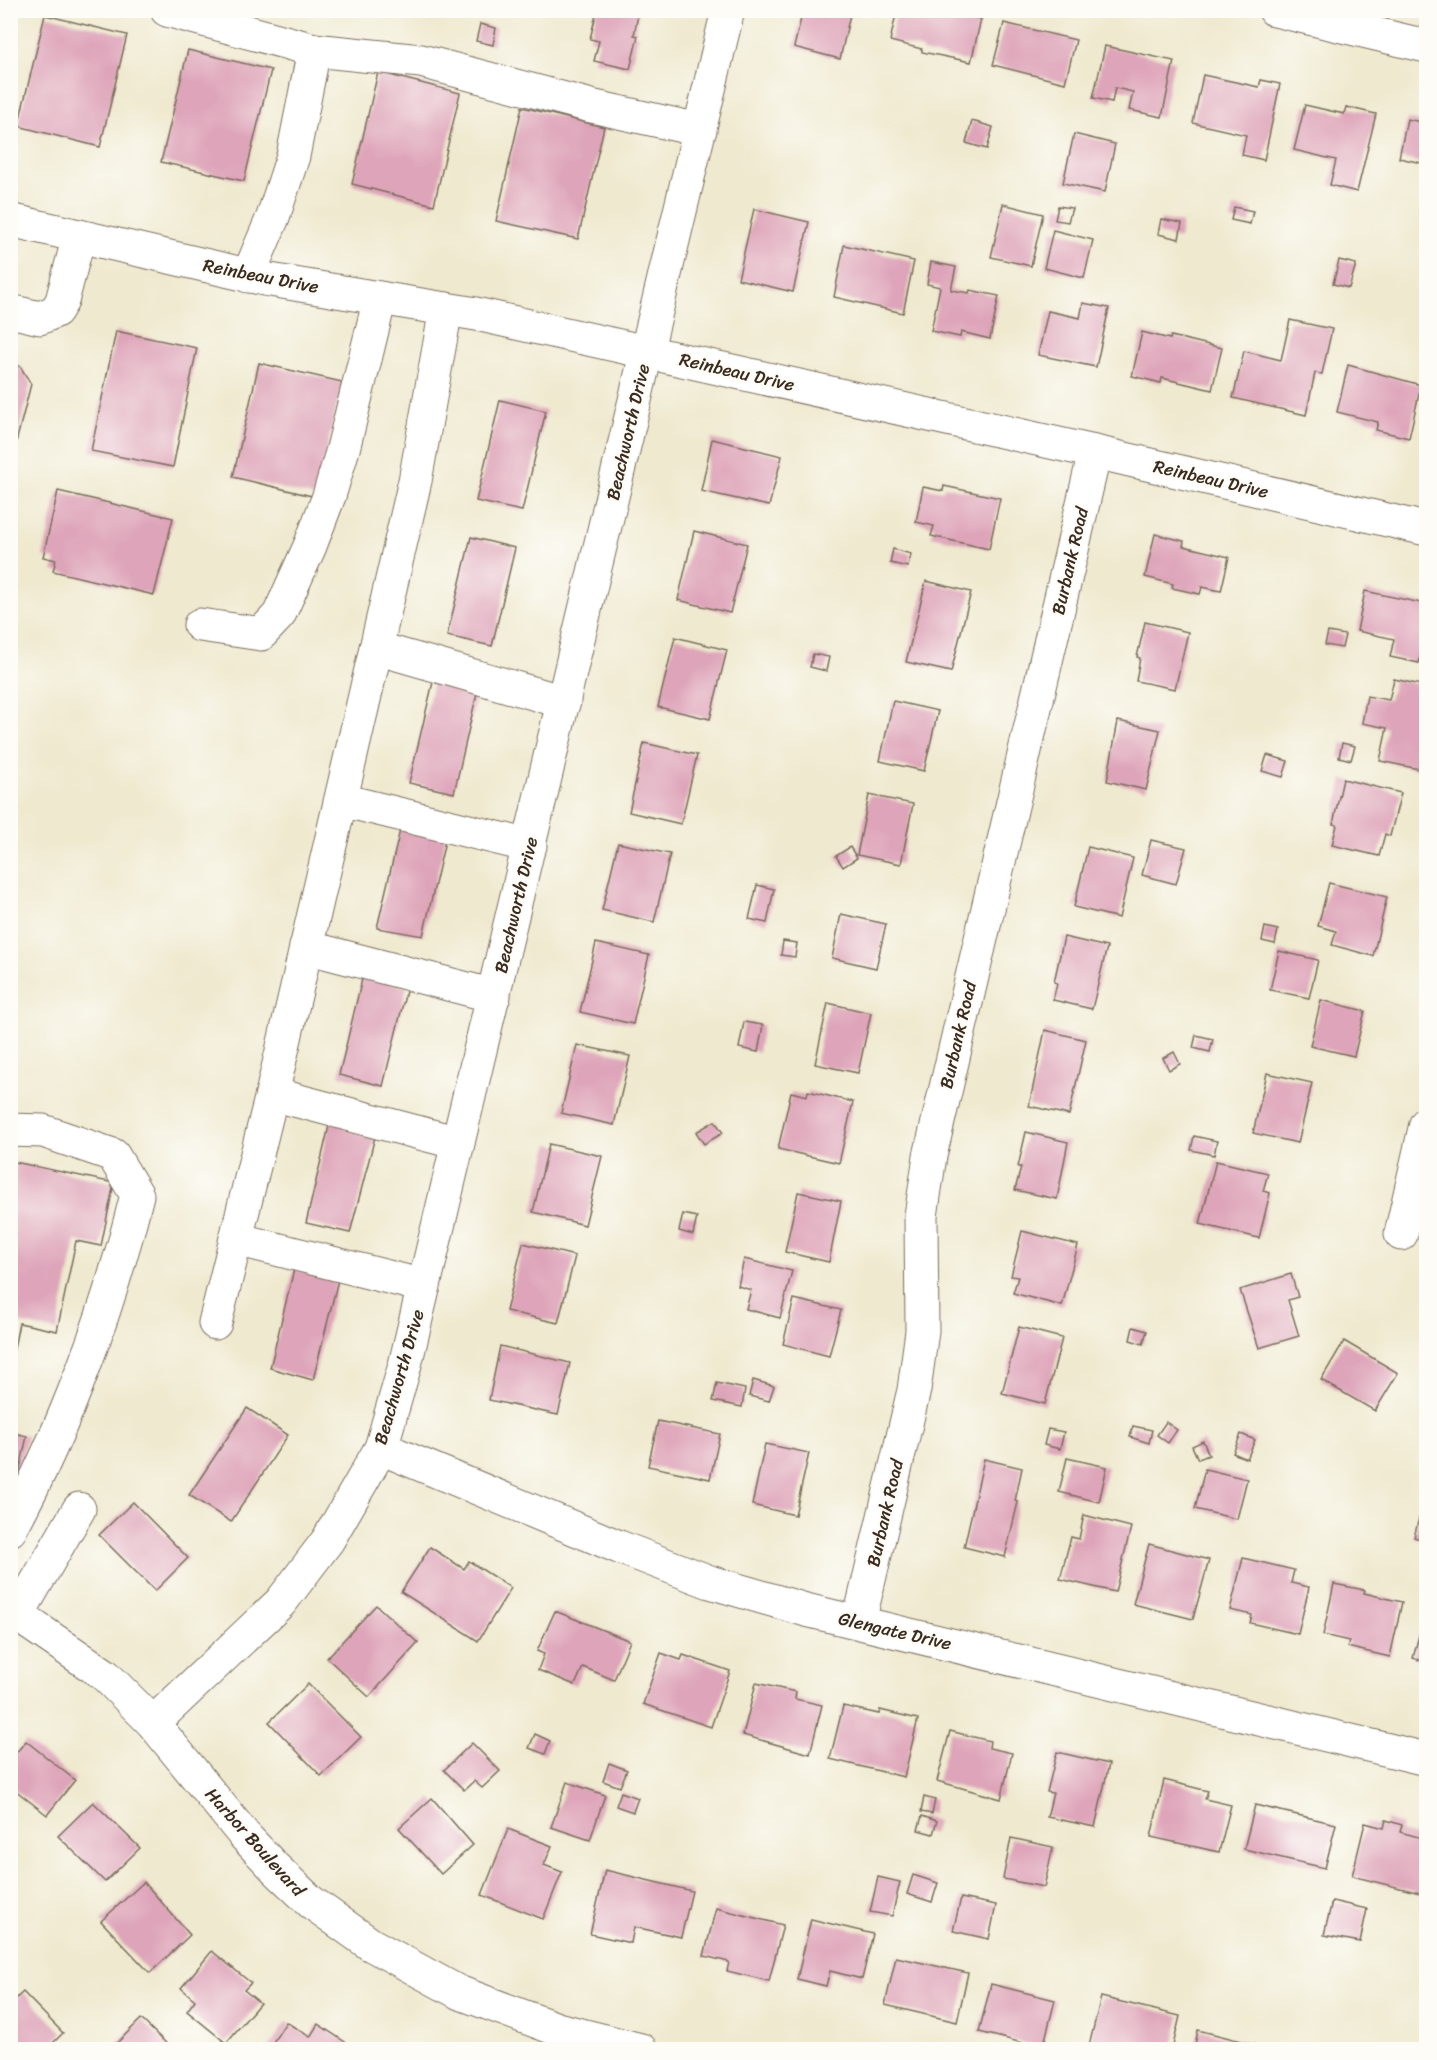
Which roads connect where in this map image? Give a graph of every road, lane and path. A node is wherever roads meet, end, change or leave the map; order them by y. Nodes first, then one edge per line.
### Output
1 (167, 10) edge
2 (728, 10) edge
3 (1275, 10) edge
4 (1426, 46) edge
5 (314, 50) junction
6 (700, 130) junction
7 (10, 220) edge
8 (79, 236) junction
9 (248, 276) junction
10 (380, 298) junction
11 (446, 309) junction
12 (10, 311) edge
13 (647, 352) junction
14 (1095, 452) junction
15 (1426, 529) edge
16 (200, 626) dead end
17 (376, 648) junction
18 (564, 702) junction
19 (341, 800) junction
20 (530, 846) junction
21 (306, 947) junction
22 (494, 996) junction
23 (272, 1094) junction
24 (1426, 1124) edge
25 (10, 1130) edge
26 (458, 1143) junction
27 (1401, 1234) dead end
28 (236, 1239) junction
29 (424, 1286) junction
30 (214, 1323) dead end
31 (381, 1448) junction
32 (79, 1509) dead end
33 (10, 1530) edge
34 (14, 1612) edge
35 (859, 1622) junction
36 (153, 1723) junction
37 (1426, 1759) edge
38 (642, 2049) edge

1 - 5 street
2 - 6 street, Beachworth Drive
3 - 4 street
5 - 6 street
5 - 9 street
6 - 13 street, Beachworth Drive
7 - 8 street, Reinbeau Drive
8 - 9 street, Reinbeau Drive
8 - 12 street
9 - 10 street, Reinbeau Drive
10 - 11 street, Reinbeau Drive
10 - 16 street
11 - 13 street, Reinbeau Drive
11 - 17 street
13 - 14 street, Reinbeau Drive
13 - 18 street, Beachworth Drive
14 - 15 street, Reinbeau Drive
14 - 35 street, Burbank Road
17 - 18 street
17 - 19 street
18 - 20 street, Beachworth Drive
19 - 20 street
19 - 21 street
20 - 22 street, Beachworth Drive
21 - 22 street
21 - 23 street
22 - 26 street, Beachworth Drive
23 - 26 street
23 - 28 street
24 - 27 street
25 - 33 street
26 - 29 street, Beachworth Drive
28 - 29 street
28 - 30 street
29 - 31 street, Beachworth Drive
31 - 35 street, Glengate Drive
31 - 36 street, Beachworth Drive
32 - 34 street
34 - 36 street, Harbor Boulevard
35 - 37 street, Glengate Drive
36 - 38 street, Harbor Boulevard

